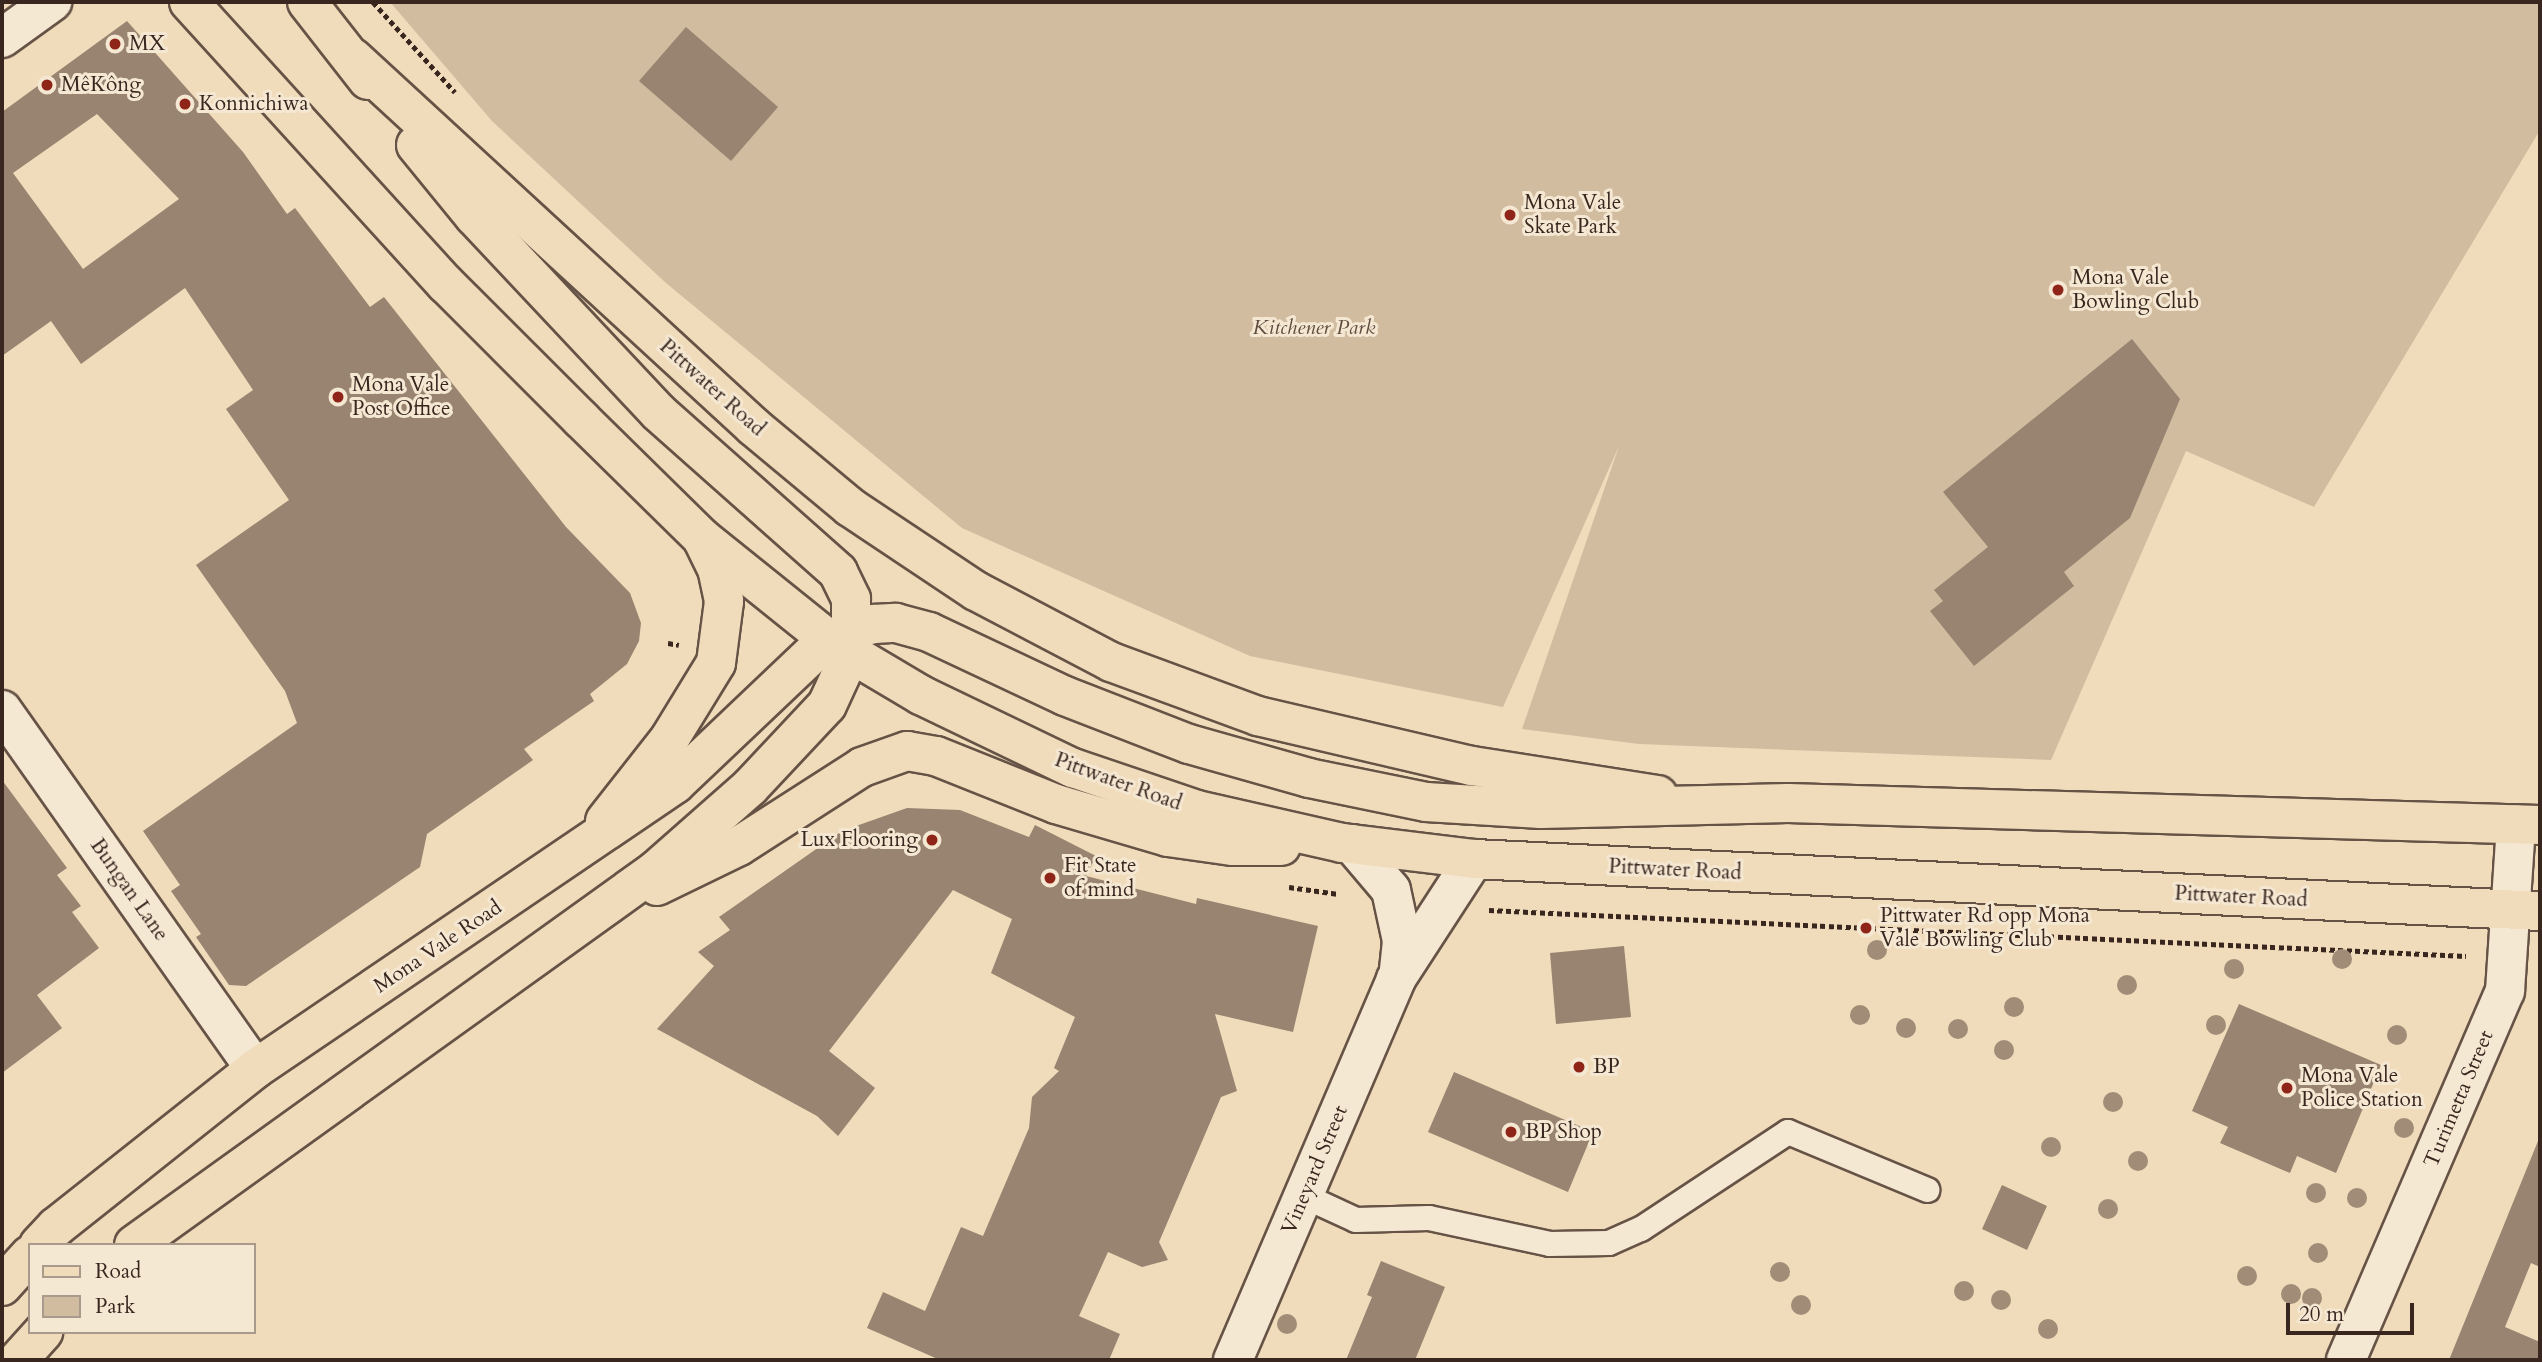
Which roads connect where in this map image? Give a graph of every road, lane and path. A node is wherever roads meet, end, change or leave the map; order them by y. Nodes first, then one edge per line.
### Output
1 (52, 2) edge
2 (189, 2) edge
3 (307, 2) edge
4 (2, 38) edge
5 (353, 58) junction
6 (702, 538) junction
7 (843, 642) junction
8 (2, 710) edge
9 (1723, 802) junction
10 (2528, 825) edge
11 (1347, 844) junction
12 (583, 848) junction
13 (1474, 859) junction
14 (2526, 910) edge
15 (602, 913) junction
16 (1396, 979) junction
17 (255, 1069) junction
18 (1927, 1190) dead end
19 (1304, 1196) junction
20 (41, 1243) edge
21 (137, 1243) edge
22 (28, 1257) edge
23 (2, 1286) edge
24 (41, 1334) edge
25 (18, 1360) edge
26 (1233, 1360) edge
27 (2346, 1360) edge

1 - 4 street
2 - 6 main road, Pittwater Road
3 - 5 main road, Pittwater Road
5 - 7 main road, Pittwater Road
5 - 9 main road, Pittwater Road
6 - 7 main road, Pittwater Road
6 - 12 main road
7 - 9 main road, Pittwater Road
7 - 11 main road, Pittwater Road
7 - 12 main road, Mona Vale Road
7 - 15 main road
8 - 17 street, Bungan Lane
9 - 10 main road, Pittwater Road
10 - 14 street, Turimetta Street
11 - 13 main road, Pittwater Road
11 - 15 main road
11 - 16 street, Vineyard Street
12 - 17 main road, Mona Vale Road
13 - 14 main road, Pittwater Road
13 - 16 street, Vineyard Street
14 - 27 street, Turimetta Street
15 - 21 main road
16 - 19 street, Vineyard Street
17 - 20 main road, Mona Vale Road
18 - 19 lane
19 - 26 street, Vineyard Street
22 - 23 main road
24 - 25 main road

